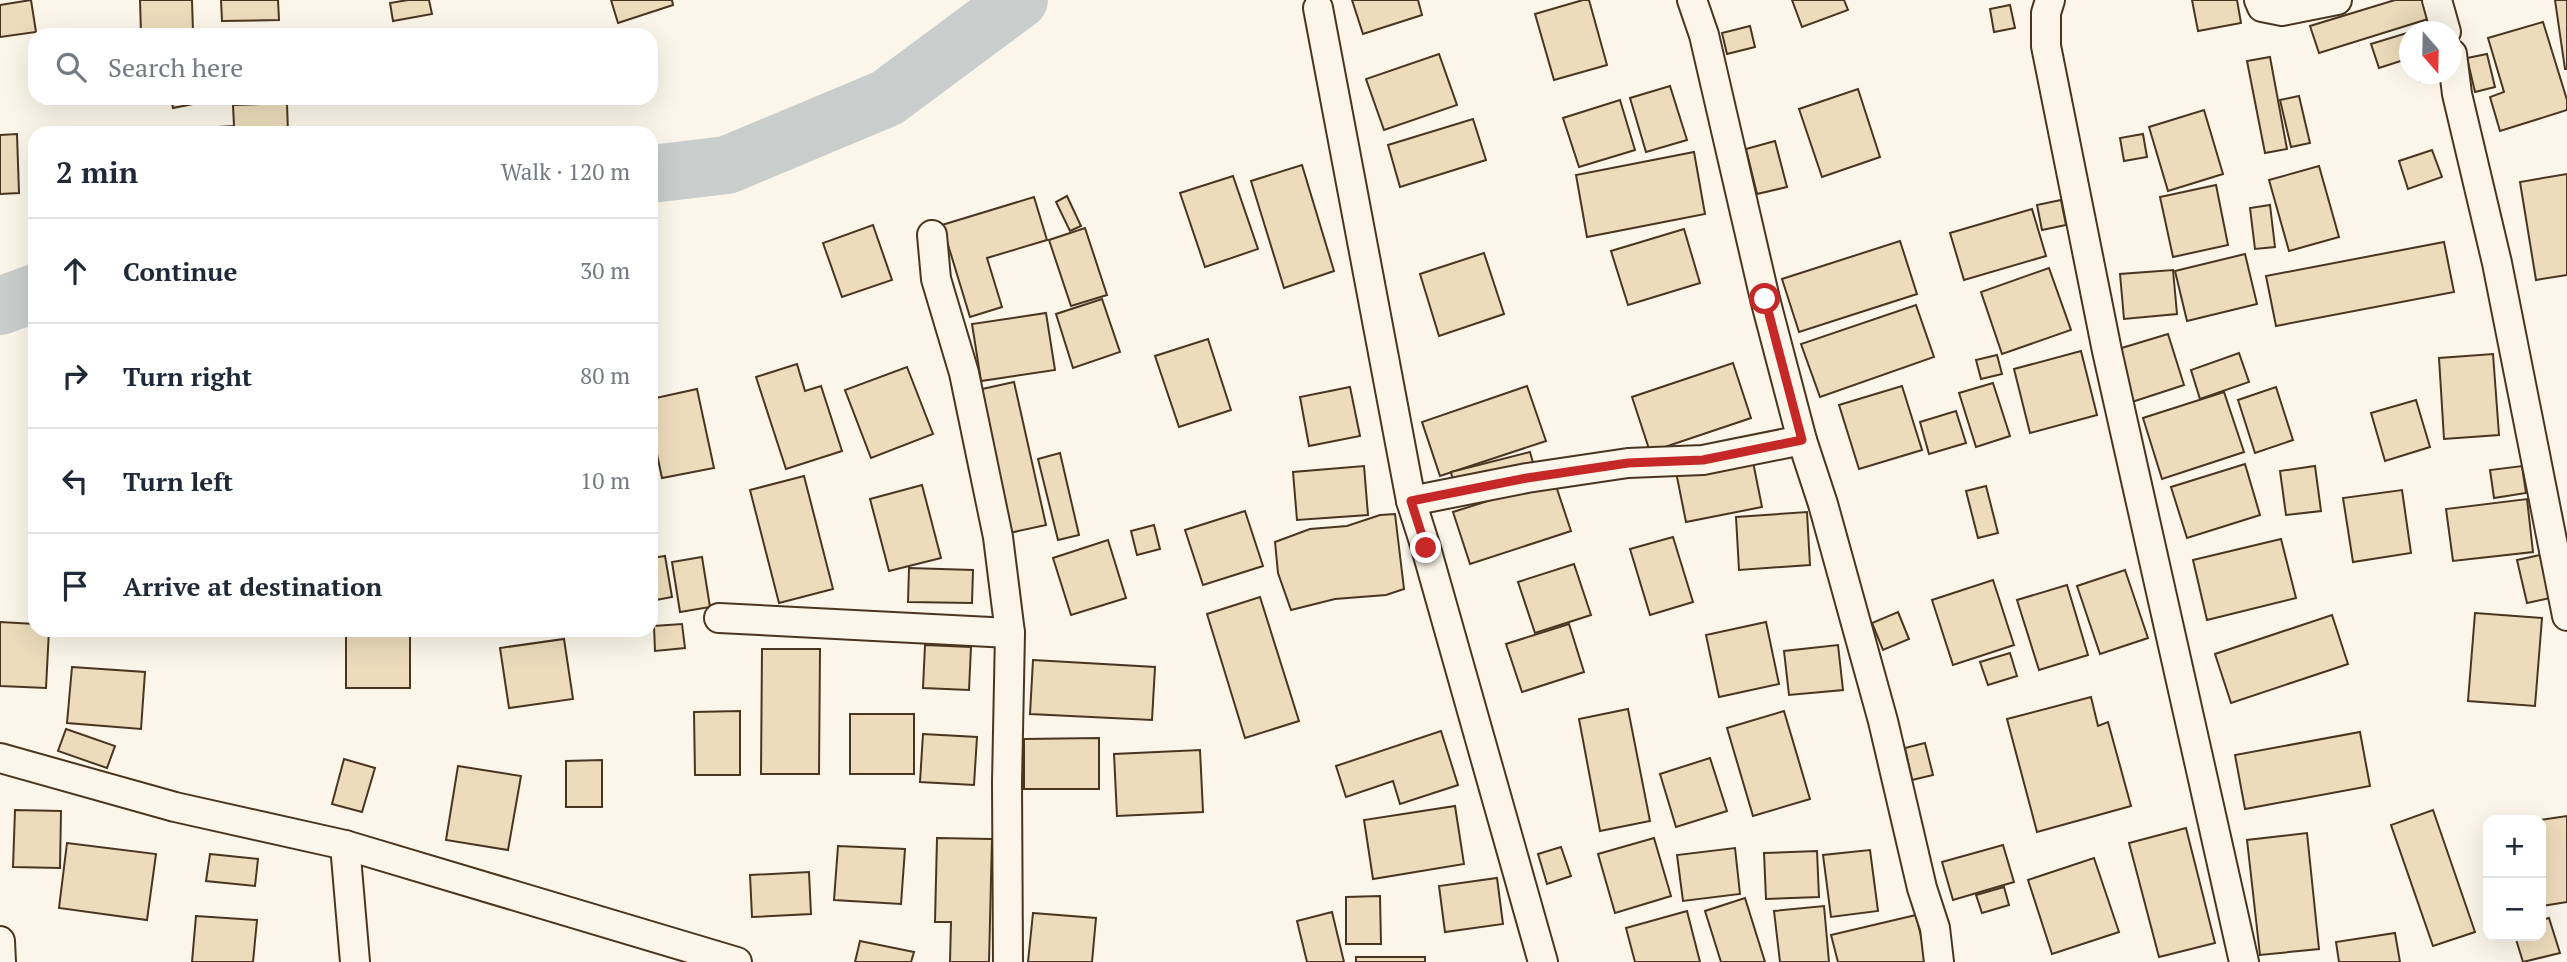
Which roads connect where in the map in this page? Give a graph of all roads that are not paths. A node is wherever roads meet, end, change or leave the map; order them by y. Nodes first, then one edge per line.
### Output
1 (1692, 0) edge
2 (2050, 0) edge
3 (2259, 0) edge
4 (2337, 0) edge
5 (2437, 0) edge
6 (1318, 8) dead end
7 (2443, 21) edge
8 (2456, 84) edge
9 (932, 235) dead end
10 (1802, 440) junction
11 (1411, 501) junction
12 (2567, 616) edge
13 (719, 618) dead end
14 (1010, 633) junction
15 (3, 764) edge
16 (345, 845) junction
17 (0, 941) edge
18 (660, 950) edge
19 (1, 962) edge
20 (355, 962) edge
21 (737, 962) edge
22 (1009, 962) edge
23 (1543, 962) edge
24 (1939, 962) edge
25 (2245, 962) edge

1 - 10 street
2 - 25 street
3 - 4 street
5 - 7 street
6 - 11 street
8 - 12 street
9 - 14 street
10 - 11 street
10 - 24 street
11 - 23 street
13 - 14 street
14 - 22 street
15 - 16 street
16 - 18 street
16 - 20 street
17 - 19 street
18 - 21 street

